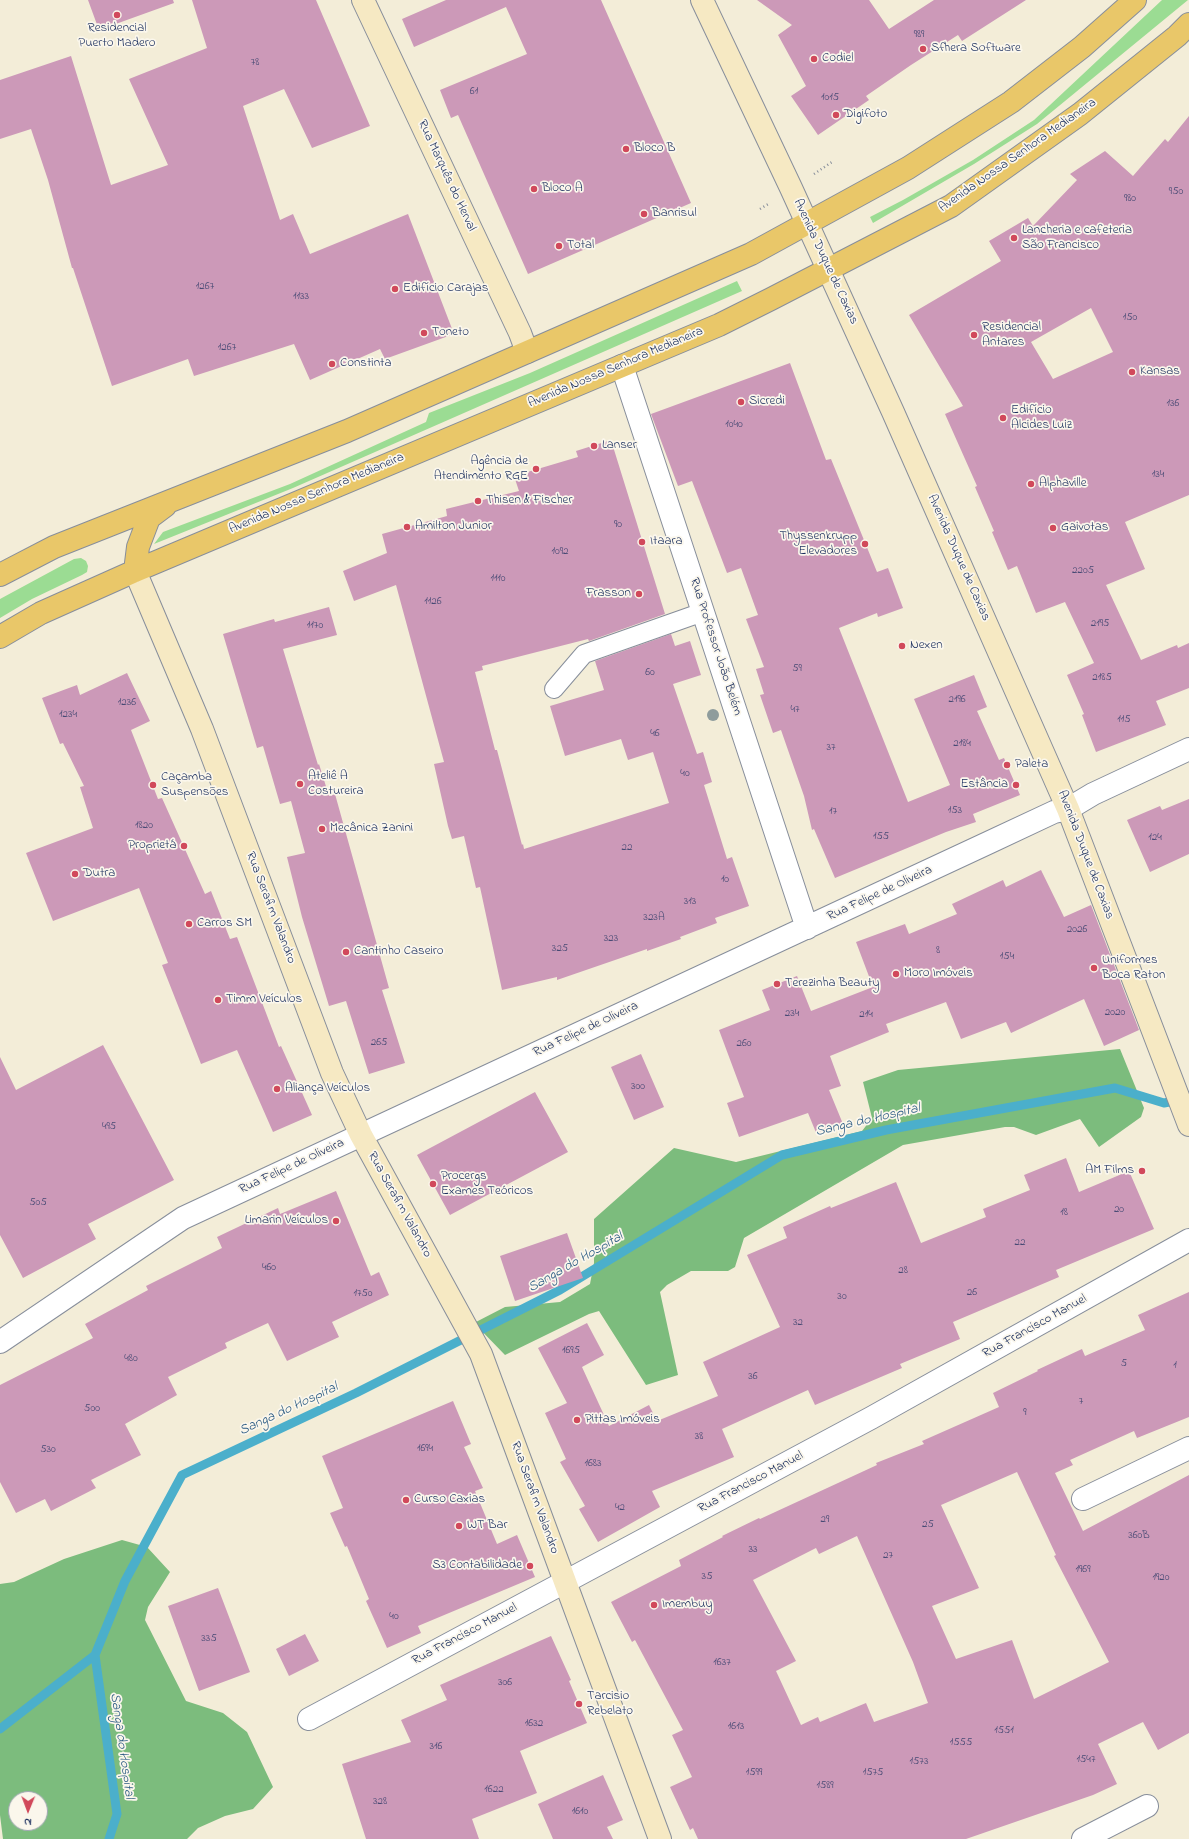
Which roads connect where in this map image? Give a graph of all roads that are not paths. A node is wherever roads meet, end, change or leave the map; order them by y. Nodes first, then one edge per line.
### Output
1 (363, 0) edge
2 (702, 0) edge
3 (1135, 0) edge
4 (1189, 24) edge
5 (807, 223) junction
6 (828, 269) junction
7 (527, 352) junction
8 (622, 366) junction
9 (172, 501) junction
10 (135, 571) junction
11 (0, 575) edge
12 (703, 612) junction
13 (0, 637) edge
14 (554, 689) dead end
15 (1189, 749) edge
16 (1068, 809) junction
17 (807, 928) junction
18 (1189, 1125) edge
19 (361, 1135) junction
20 (1189, 1240) edge
21 (0, 1342) edge
22 (1189, 1448) edge
23 (1083, 1499) dead end
24 (565, 1582) junction
25 (309, 1719) dead end
26 (1147, 1806) dead end
27 (660, 1839) edge
28 (1083, 1839) edge

1 - 7 street, Rua Marquês do Herval
2 - 5 street, Avenida Duque de Caxias
3 - 5 main road
4 - 6 main road, Avenida Nossa Senhora Medianeira
5 - 6 street, Avenida Duque de Caxias
5 - 7 main road
6 - 8 main road, Avenida Nossa Senhora Medianeira
6 - 16 street, Avenida Duque de Caxias
7 - 9 main road
8 - 10 main road, Avenida Nossa Senhora Medianeira
8 - 12 street, Rua Professor João Belém
9 - 10 main road
9 - 11 main road
10 - 13 main road, Avenida Nossa Senhora Medianeira
10 - 19 street, Rua Serafim Valandro
12 - 14 lane
12 - 17 street, Rua Professor João Belém
15 - 16 street, Rua Felipe de Oliveira
16 - 17 street, Rua Felipe de Oliveira
16 - 18 street, Avenida Duque de Caxias
17 - 19 street, Rua Felipe de Oliveira
19 - 21 street, Rua Felipe de Oliveira
19 - 24 street, Rua Serafim Valandro
20 - 24 street, Rua Francisco Manuel
22 - 23 street
24 - 25 street, Rua Francisco Manuel
24 - 27 street, Rua Serafim Valandro
26 - 28 street

